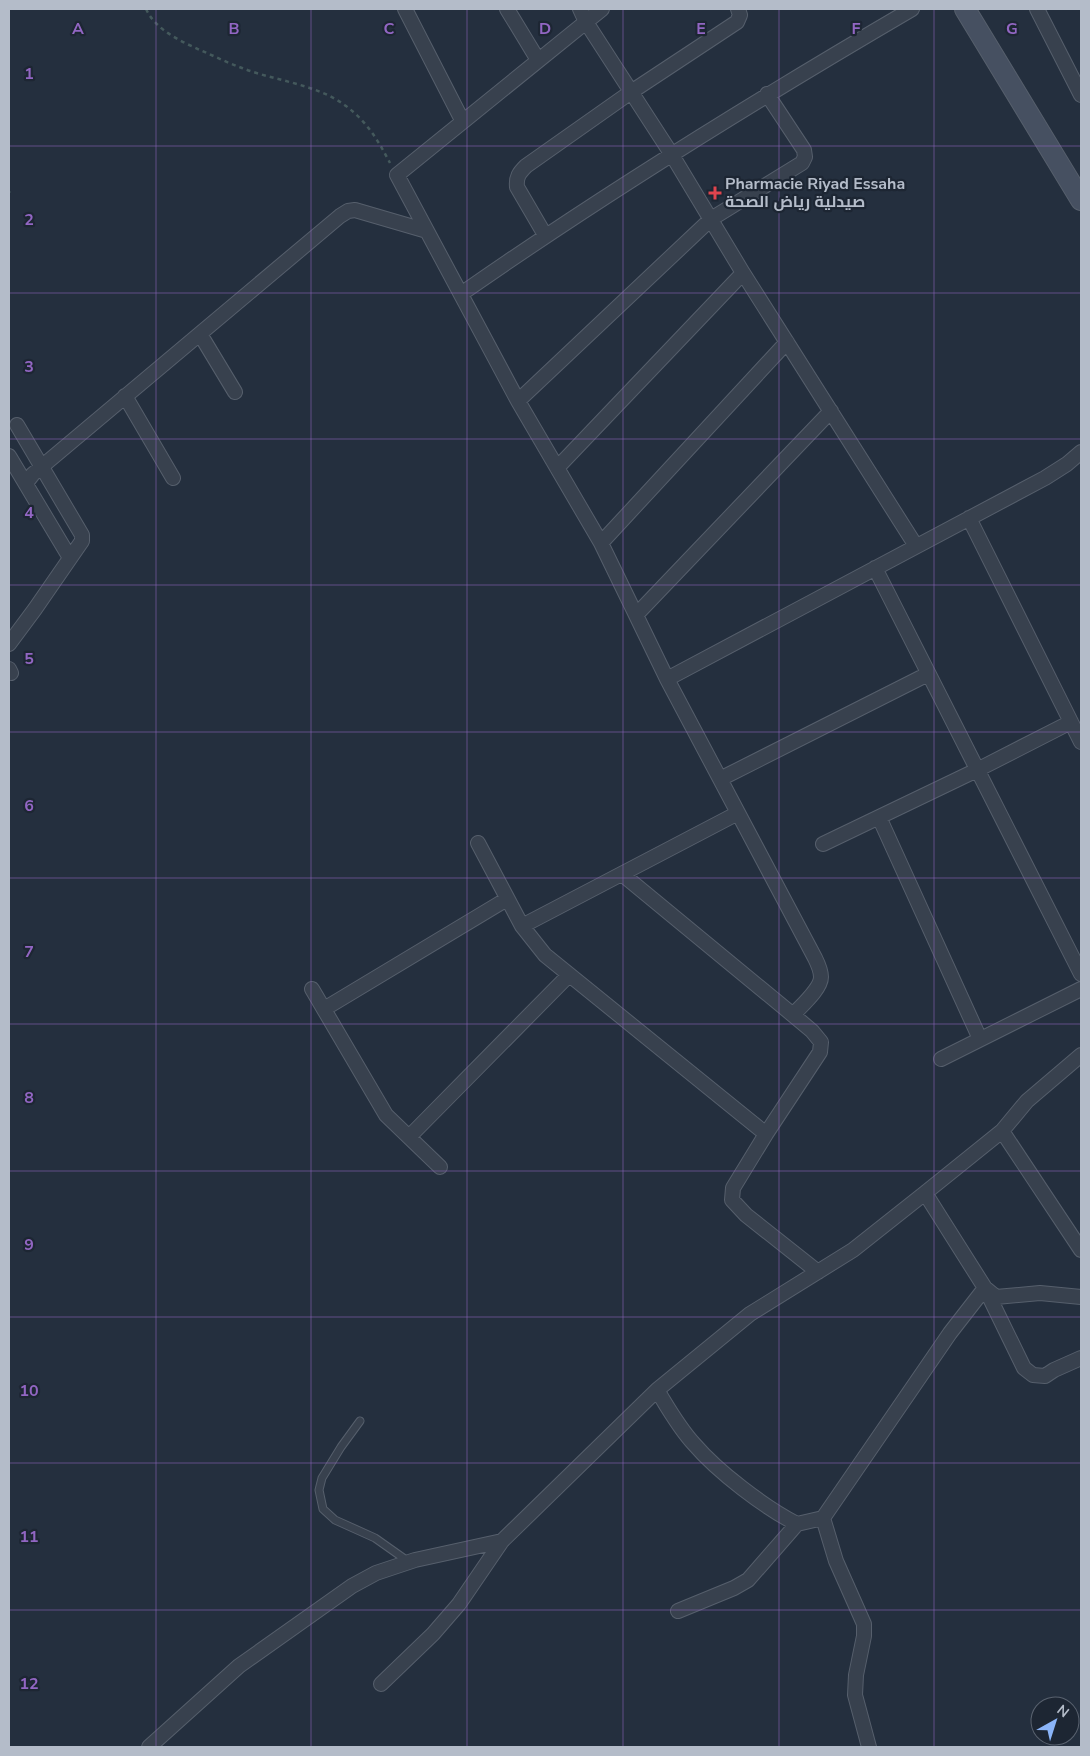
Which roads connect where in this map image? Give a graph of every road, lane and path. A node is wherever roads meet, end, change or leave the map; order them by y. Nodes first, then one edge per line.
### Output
1 (146, 9) edge
2 (405, 9) edge
3 (507, 9) edge
4 (602, 9) edge
5 (738, 9) edge
6 (912, 9) edge
7 (965, 9) edge
8 (981, 9) edge
9 (1037, 9) edge
10 (583, 15) edge
11 (538, 60) junction
12 (631, 92) junction
13 (766, 94) junction
14 (1081, 95) edge
15 (462, 120) junction
16 (672, 155) junction
17 (397, 174) junction
18 (1081, 175) edge
19 (1081, 200) edge
20 (711, 219) junction
21 (427, 231) junction
22 (545, 235) junction
23 (743, 273) junction
24 (461, 294) junction
25 (200, 334) junction
26 (787, 342) junction
27 (235, 392) dead end
28 (125, 396) junction
29 (518, 401) junction
30 (831, 411) junction
31 (17, 425) dead end
32 (1081, 452) edge
33 (9, 456) edge
34 (43, 466) junction
35 (557, 468) junction
36 (173, 478) dead end
37 (26, 483) junction
38 (969, 518) junction
39 (601, 543) junction
40 (916, 546) junction
41 (70, 558) junction
42 (875, 568) junction
43 (637, 614) junction
44 (9, 644) edge
45 (928, 674) junction
46 (667, 679) junction
47 (1071, 722) junction
48 (1081, 742) edge
49 (978, 770) junction
50 (720, 779) junction
51 (738, 813) junction
52 (879, 817) junction
53 (478, 843) dead end
54 (823, 844) dead end
55 (622, 874) junction
56 (507, 898) junction
57 (522, 926) junction
58 (1081, 974) edge
59 (569, 975) junction
60 (1081, 988) edge
61 (312, 989) dead end
62 (324, 1009) junction
63 (793, 1015) junction
64 (980, 1039) junction
65 (1081, 1055) edge
66 (941, 1059) dead end
67 (1002, 1131) junction
68 (766, 1134) junction
69 (409, 1137) junction
70 (440, 1167) dead end
71 (925, 1194) junction
72 (1077, 1233) edge
73 (1081, 1250) edge
74 (818, 1272) junction
75 (985, 1288) junction
76 (1081, 1297) edge
77 (1081, 1358) edge
78 (656, 1390) junction
79 (360, 1421) dead end
80 (823, 1518) junction
81 (798, 1524) junction
82 (502, 1541) junction
83 (409, 1562) junction
84 (678, 1610) dead end
85 (380, 1684) dead end
86 (149, 1747) edge
87 (868, 1747) edge

1 - 17 path
2 - 15 street
3 - 11 street
4 - 10 street
5 - 12 street
6 - 13 street
7 - 19 main road
8 - 18 main road
9 - 14 street
10 - 11 street
10 - 12 street
11 - 15 street
12 - 16 street
12 - 22 street
13 - 16 street
13 - 20 street
15 - 17 street
16 - 20 street
16 - 22 street
17 - 21 street
20 - 23 street
20 - 29 street
21 - 24 street
21 - 25 street
22 - 24 street
23 - 26 street
23 - 35 street
24 - 29 street
25 - 27 street
25 - 28 street
26 - 30 street
26 - 39 street
28 - 34 street
28 - 36 street
29 - 35 street
30 - 40 street
30 - 43 street
31 - 34 street
32 - 38 street
33 - 37 street
34 - 37 street
34 - 41 street
35 - 39 street
37 - 41 street
38 - 40 street
38 - 47 street
39 - 43 street
40 - 42 street
41 - 44 street
42 - 45 street
42 - 46 street
43 - 46 street
45 - 49 street
45 - 50 street
46 - 50 street
47 - 48 street
47 - 49 street
49 - 52 street
49 - 58 street
50 - 51 street
51 - 55 street
51 - 63 street
52 - 54 street
52 - 64 street
53 - 56 street
55 - 57 street
55 - 63 street
56 - 57 street
56 - 62 street
57 - 59 street
59 - 68 street
59 - 69 street
60 - 64 street
61 - 62 street
62 - 69 street
63 - 68 street
64 - 66 street
65 - 67 street
67 - 71 street
67 - 72 street
68 - 74 street
69 - 70 street
71 - 74 street
71 - 75 street
72 - 73 street
74 - 78 street
75 - 76 street
75 - 77 street
75 - 80 street
78 - 81 street
78 - 82 street
79 - 83 lane
80 - 81 street
80 - 87 street
81 - 84 street
82 - 83 street
82 - 85 street
83 - 86 street

